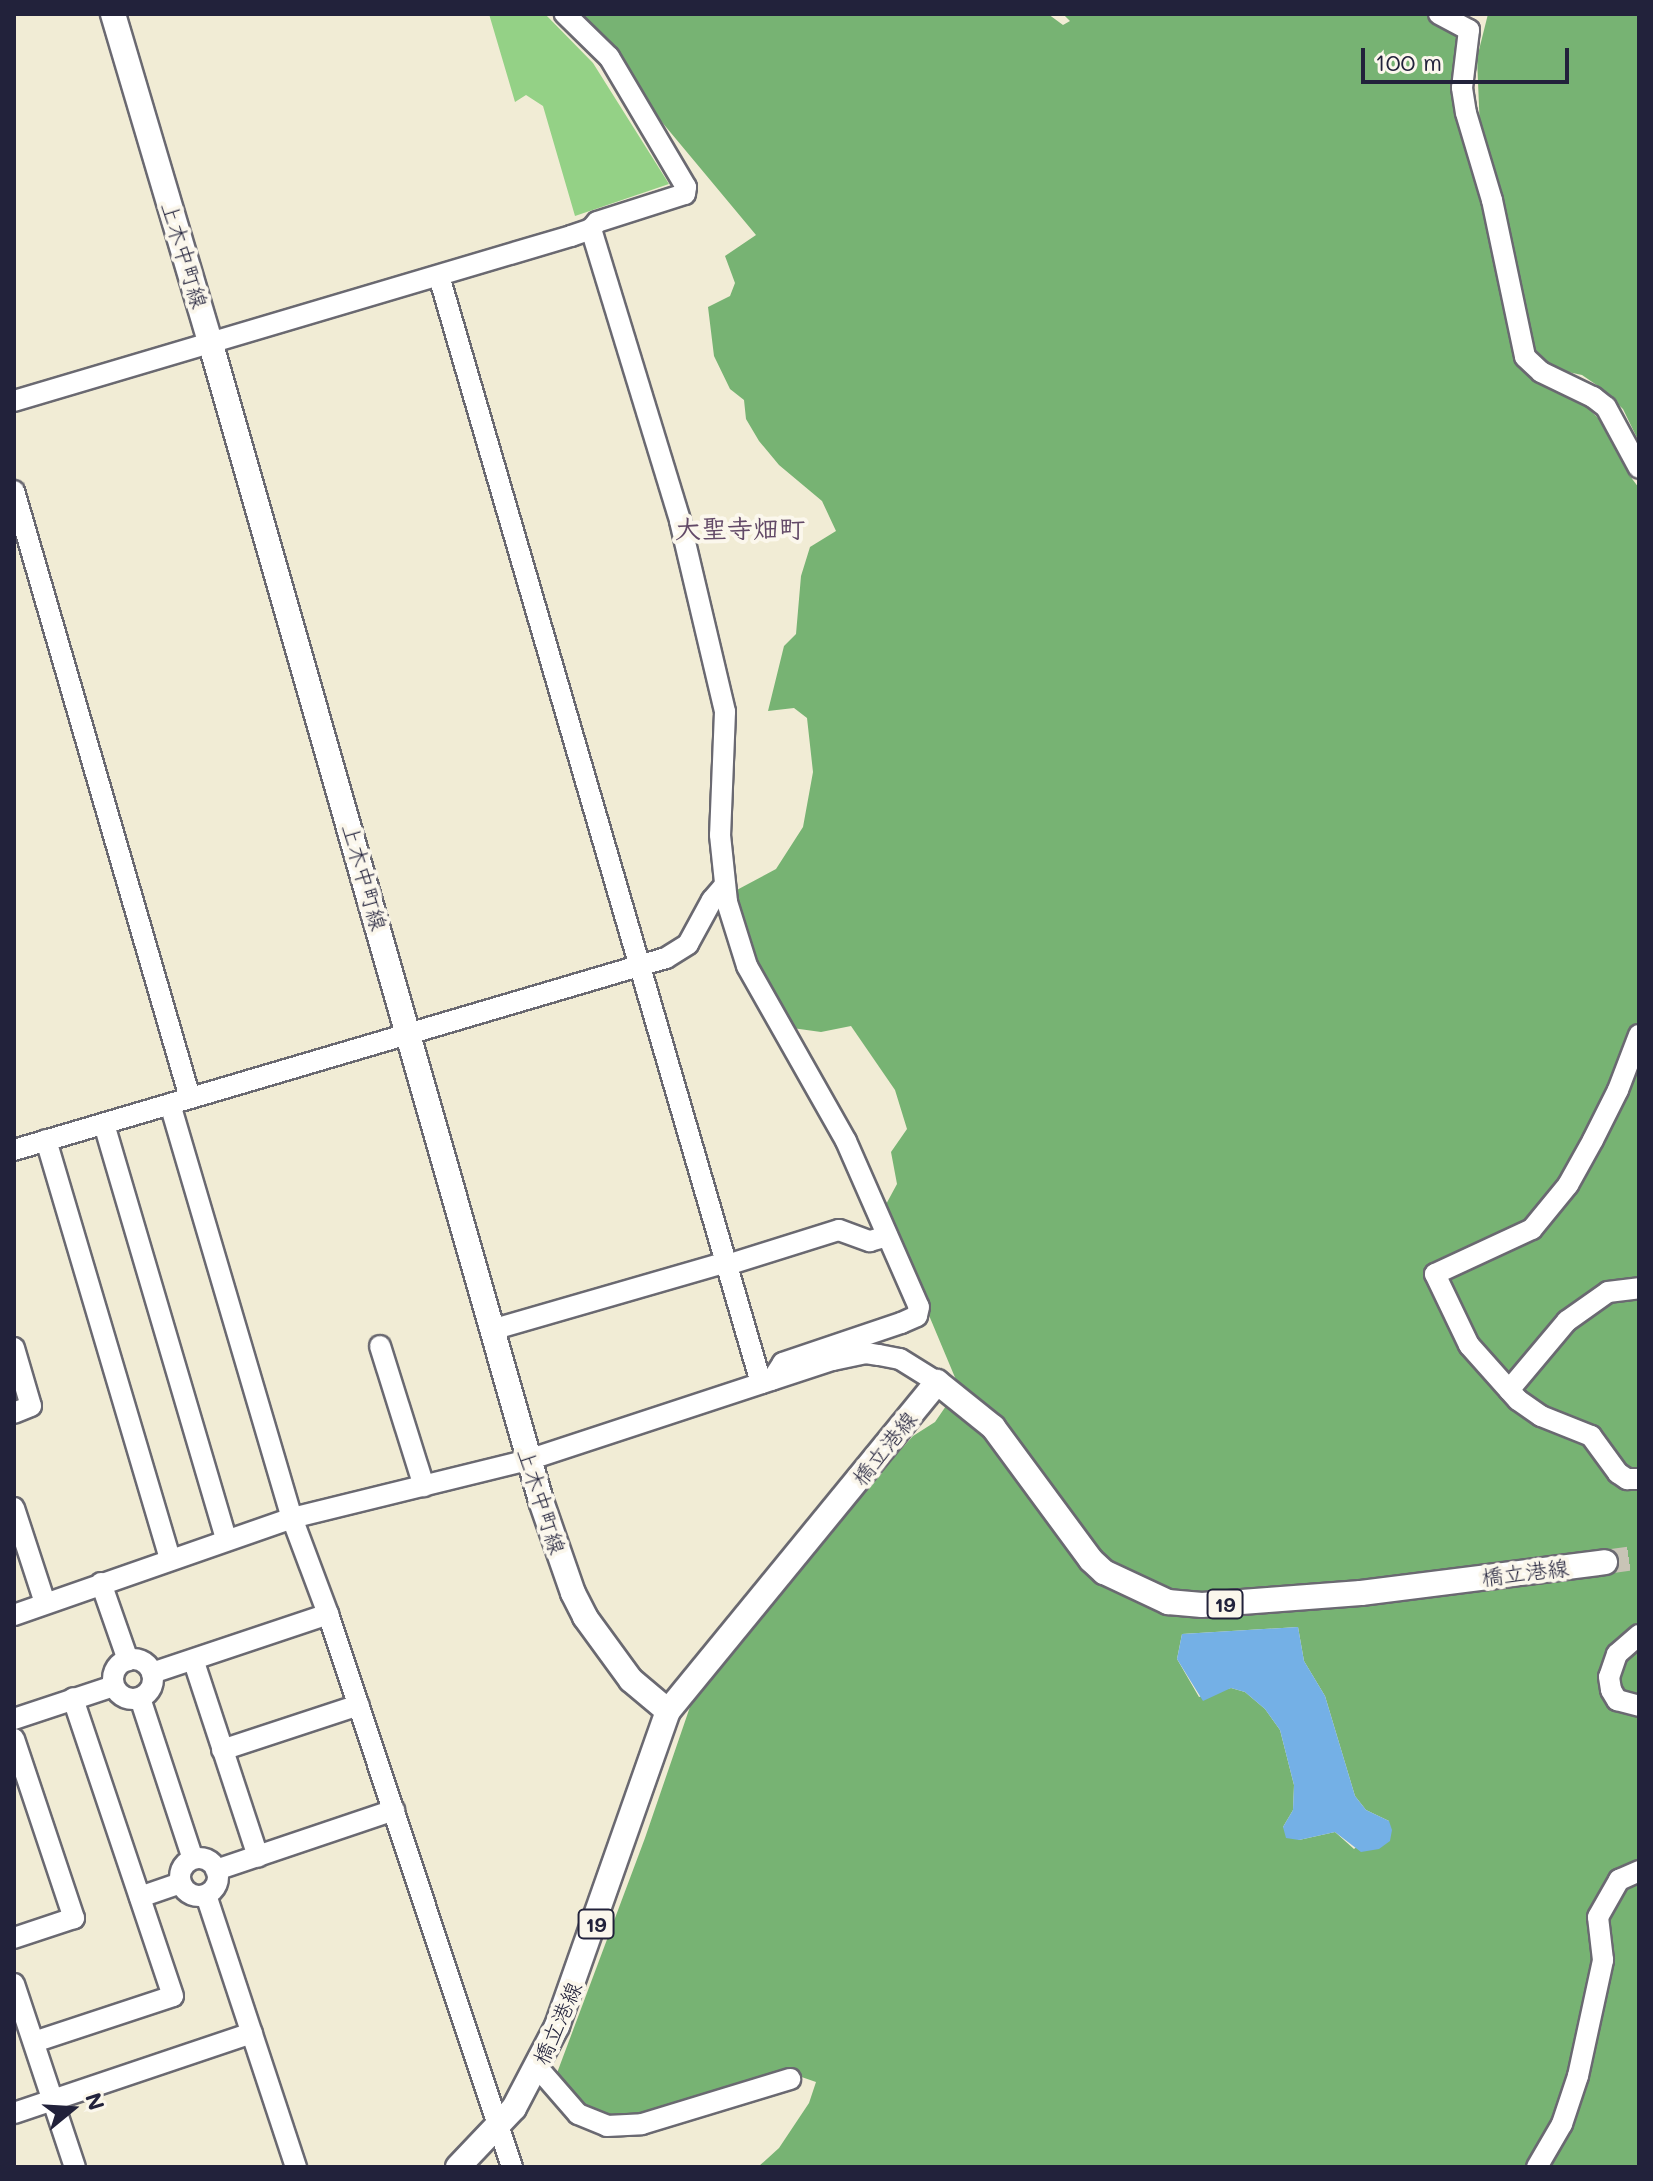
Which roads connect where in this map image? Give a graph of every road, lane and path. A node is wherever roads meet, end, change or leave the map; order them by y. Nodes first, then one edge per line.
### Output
1 (113, 14) edge
2 (565, 14) edge
3 (1439, 14) edge
4 (591, 229) junction
5 (439, 276) junction
6 (210, 341) junction
7 (14, 401) edge
8 (1639, 468) edge
9 (14, 491) edge
10 (725, 885) junction
11 (640, 967) junction
12 (410, 1034) junction
13 (1639, 1035) edge
14 (190, 1098) junction
15 (170, 1104) junction
16 (104, 1124) junction
17 (46, 1140) junction
18 (14, 1150) edge
19 (887, 1236) junction
20 (726, 1264) junction
21 (1639, 1288) edge
22 (491, 1330) junction
23 (380, 1346) dead end
24 (14, 1348) edge
25 (766, 1382) junction
26 (937, 1382) junction
27 (1509, 1390) junction
28 (14, 1413) edge
29 (528, 1460) junction
30 (1639, 1479) edge
31 (424, 1486) junction
32 (14, 1508) edge
33 (292, 1518) junction
34 (226, 1539) junction
35 (170, 1558) junction
36 (1605, 1562) tunnel mouth
37 (101, 1583) junction
38 (45, 1603) junction
39 (328, 1614) junction
40 (14, 1615) edge
41 (1639, 1635) edge
42 (128, 1660) junction
43 (194, 1662) junction
44 (152, 1673) junction
45 (114, 1686) junction
46 (73, 1698) junction
47 (140, 1698) junction
48 (359, 1705) junction
49 (1639, 1706) edge
50 (668, 1711) junction
51 (14, 1719) edge
52 (14, 1739) edge
53 (222, 1750) junction
54 (394, 1810) junction
55 (258, 1857) junction
56 (193, 1859) junction
57 (216, 1870) junction
58 (1639, 1871) edge
59 (181, 1883) junction
60 (206, 1895) junction
61 (140, 1897) junction
62 (14, 1938) edge
63 (14, 1984) edge
64 (252, 2033) junction
65 (34, 2042) junction
66 (538, 2068) junction
67 (790, 2079) dead end
68 (53, 2100) junction
69 (14, 2113) edge
70 (500, 2125) junction
71 (75, 2167) edge
72 (296, 2167) edge
73 (458, 2167) edge
74 (512, 2167) edge
75 (1537, 2167) edge

1 - 6 main road, 上木中町線
2 - 4 street
3 - 8 street
4 - 5 street
4 - 10 street
5 - 6 street
5 - 11 street
6 - 7 street
6 - 12 main road, 上木中町線
9 - 14 street
10 - 11 street
10 - 19 street
11 - 12 street
11 - 20 street
12 - 14 street
12 - 22 main road, 上木中町線
13 - 27 street
14 - 15 street
15 - 16 street
15 - 33 street
16 - 17 street
16 - 34 street
17 - 18 street
17 - 35 street
19 - 20 street
19 - 25 street
20 - 22 street
20 - 25 street
21 - 27 street
22 - 29 main road, 上木中町線
23 - 31 street
24 - 28 street
25 - 26 street
25 - 29 street
26 - 36 main road, 橋立港線 / 19
26 - 50 main road, 橋立港線 / 19
27 - 30 street
29 - 31 street
29 - 50 main road, 上木中町線
31 - 33 street
32 - 38 street
33 - 34 street
33 - 39 street
34 - 35 street
35 - 37 street
37 - 38 street
37 - 42 street
38 - 40 street
39 - 43 street
39 - 48 street
41 - 49 street
42 - 44 street
42 - 45 street
43 - 44 street
43 - 53 street
44 - 47 street
45 - 46 street
45 - 47 street
46 - 51 street
46 - 61 street
47 - 56 street
48 - 53 street
48 - 54 street
50 - 66 main road, 橋立港線 / 19
52 - 62 street
53 - 55 street
54 - 55 street
54 - 70 street
55 - 57 street
56 - 57 street
56 - 59 street
57 - 60 street
58 - 75 street
59 - 60 street
59 - 61 street
60 - 64 street
61 - 65 street
63 - 65 street
64 - 68 street
64 - 72 street
65 - 68 street
66 - 67 street
66 - 70 main road, 橋立港線 / 19
68 - 69 street
68 - 71 street
70 - 73 main road, 橋立港線 / 19
70 - 74 street

